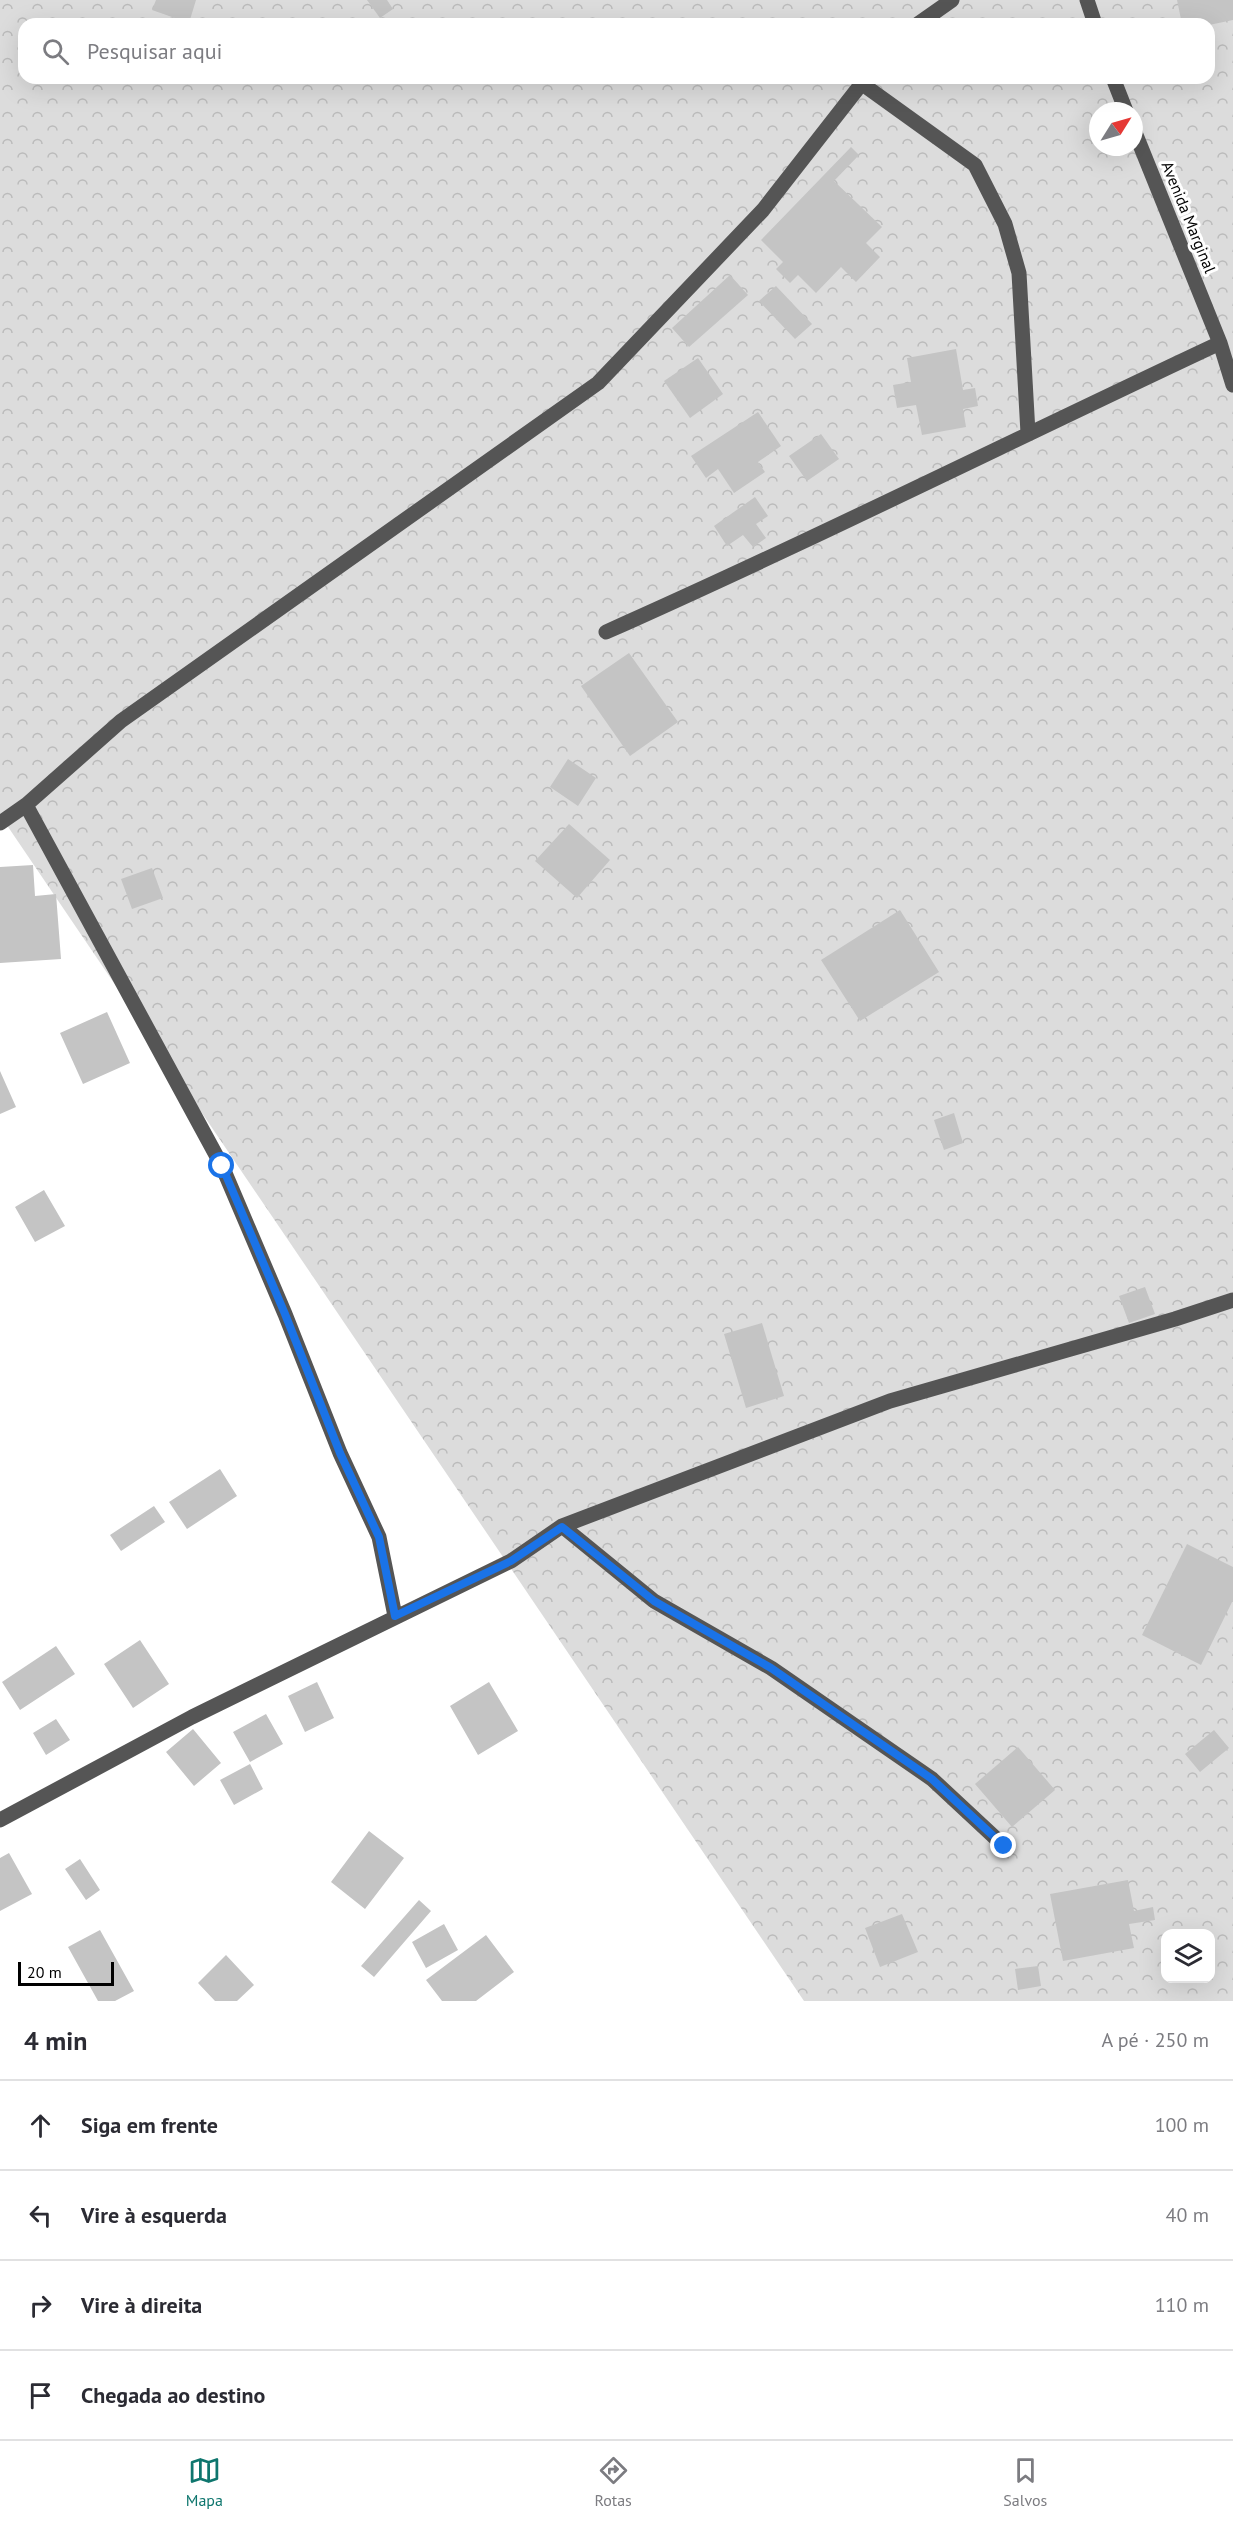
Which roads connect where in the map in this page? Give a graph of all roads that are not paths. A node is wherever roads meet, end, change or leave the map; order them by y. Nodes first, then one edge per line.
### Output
1 (952, 0) edge
2 (1087, 0) edge
3 (926, 18) edge
4 (1093, 18) edge
5 (862, 84) edge
6 (868, 84) edge
7 (1115, 84) edge
8 (1122, 102) edge
9 (1143, 152) edge
10 (1220, 343) junction
11 (1233, 385) edge
12 (1028, 433) junction
13 (606, 632) dead end
14 (26, 806) junction
15 (0, 822) edge
16 (1233, 1300) edge
17 (562, 1527) junction
18 (395, 1616) junction
19 (0, 1820) edge
20 (1004, 1846) dead end

1 - 3 street
2 - 4 street
5 - 14 street
6 - 12 street
7 - 8 street
9 - 10 street, Avenida Marginal
10 - 11 street, Avenida Marginal
10 - 12 street
12 - 13 street
14 - 15 street
14 - 18 street
16 - 17 street
17 - 18 street
17 - 20 street
18 - 19 street

